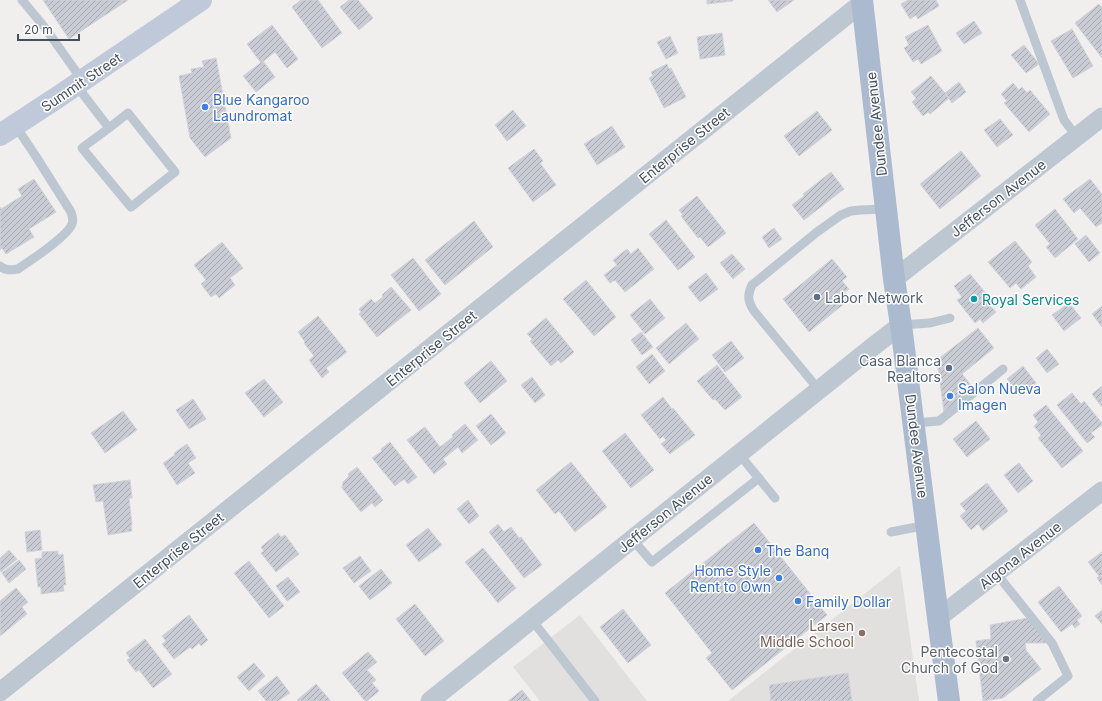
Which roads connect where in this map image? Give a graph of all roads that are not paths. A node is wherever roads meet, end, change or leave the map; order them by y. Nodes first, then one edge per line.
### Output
1 (22, 0) edge
2 (201, 0) edge
3 (1020, 0) edge
4 (862, 2) edge
5 (79, 83) junction
6 (1102, 117) edge
7 (109, 128) junction
8 (8, 130) edge
9 (1077, 137) junction
10 (886, 208) junction
11 (0, 266) edge
12 (894, 279) junction
13 (950, 318) dead end
14 (901, 325) junction
15 (1003, 369) dead end
16 (819, 390) junction
17 (914, 423) junction
18 (739, 454) junction
19 (759, 478) junction
20 (1102, 491) edge
21 (775, 498) dead end
22 (926, 525) junction
23 (891, 532) dead end
24 (632, 539) junction
25 (996, 573) junction
26 (938, 618) junction
27 (532, 620) junction
28 (0, 692) edge
29 (0, 699) edge
30 (4, 701) edge
31 (430, 701) edge
32 (595, 701) edge
33 (949, 701) edge
34 (1037, 701) edge

1 - 5 lane
2 - 5 main road, Summit Street
3 - 9 lane
4 - 10 main road, Dundee Avenue
4 - 28 street, Enterprise Street
5 - 7 lane
5 - 8 main road, Summit Street
6 - 9 street, Jefferson Avenue
7 - 7 lane
8 - 11 lane
9 - 12 street, Jefferson Avenue
10 - 12 main road, Dundee Avenue
10 - 16 lane
12 - 14 main road, Dundee Avenue
13 - 14 lane
14 - 16 street, Jefferson Avenue
14 - 17 main road, Dundee Avenue
15 - 17 lane
16 - 18 street, Jefferson Avenue
17 - 22 main road, Dundee Avenue
18 - 19 lane
18 - 24 street, Jefferson Avenue
19 - 21 lane
19 - 24 lane
20 - 25 street, Algona Avenue
22 - 23 lane
22 - 26 main road, Dundee Avenue
24 - 27 street, Jefferson Avenue
25 - 26 street, Algona Avenue
25 - 34 lane
26 - 33 main road, Dundee Avenue
27 - 31 street, Jefferson Avenue
27 - 32 lane
29 - 30 street

